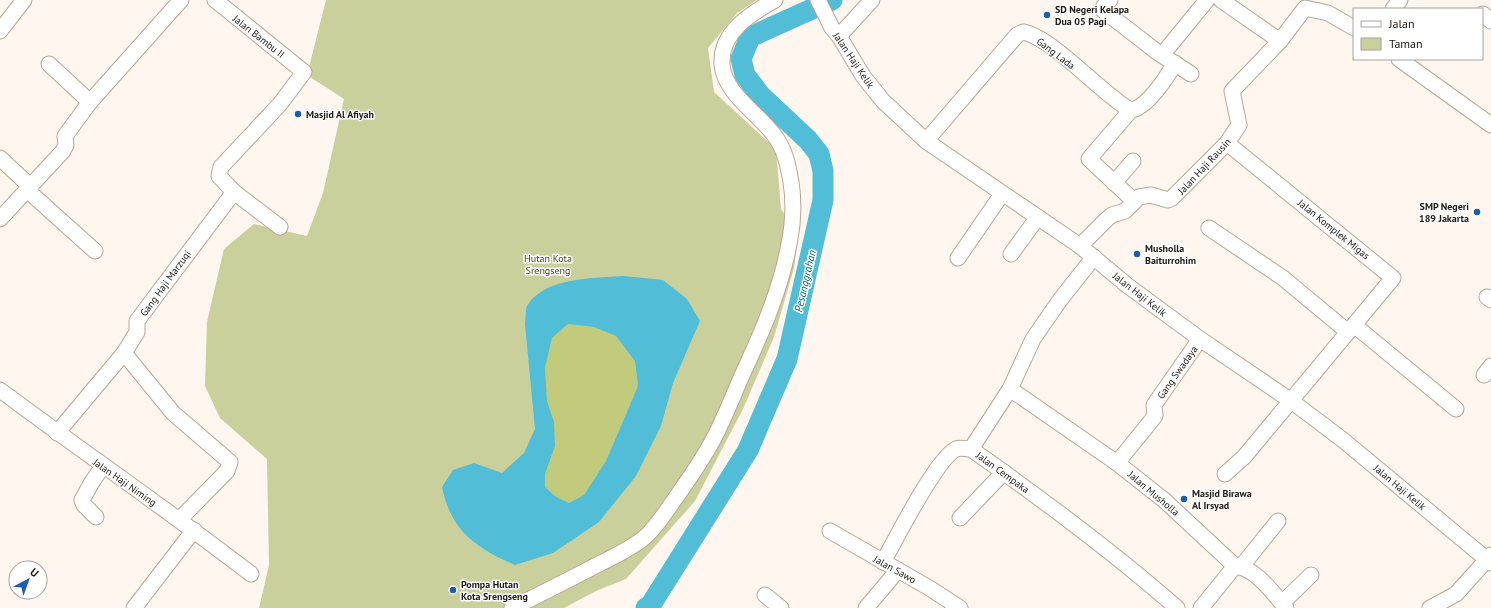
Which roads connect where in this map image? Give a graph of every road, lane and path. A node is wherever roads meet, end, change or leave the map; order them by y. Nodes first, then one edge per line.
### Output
1 (24, 0) edge
2 (181, 0) edge
3 (215, 0) edge
4 (775, 0) edge
5 (818, 0) edge
6 (872, 0) edge
7 (1110, 0) edge
8 (1207, 0) edge
9 (1221, 0) edge
10 (1400, 0) edge
11 (1308, 4) edge
12 (1394, 8) edge
13 (1353, 27) edge
14 (0, 31) edge
15 (836, 32) junction
16 (1280, 41) junction
17 (1162, 55) junction
18 (1400, 60) edge
19 (1176, 63) junction
20 (49, 64) dead end
21 (1191, 74) dead end
22 (90, 102) junction
23 (1132, 110) junction
24 (1491, 125) edge
25 (926, 140) junction
26 (1227, 143) junction
27 (0, 158) edge
28 (1133, 161) dead end
29 (1114, 182) junction
30 (29, 188) junction
31 (234, 192) junction
32 (1002, 194) junction
33 (1134, 201) junction
34 (1038, 217) junction
35 (0, 219) edge
36 (280, 227) dead end
37 (1209, 228) dead end
38 (1080, 246) junction
39 (95, 251) dead end
40 (1011, 254) dead end
41 (1094, 257) junction
42 (958, 258) dead end
43 (1351, 329) junction
44 (1200, 339) junction
45 (124, 353) junction
46 (1010, 389) junction
47 (0, 390) edge
48 (1290, 400) junction
49 (1456, 409) dead end
50 (57, 432) junction
51 (971, 449) junction
52 (1117, 463) junction
53 (103, 466) junction
54 (1004, 472) junction
55 (1225, 474) dead end
56 (96, 517) dead end
57 (960, 518) dead end
58 (180, 519) junction
59 (1278, 521) dead end
60 (194, 530) junction
61 (830, 531) dead end
62 (1490, 559) edge
63 (883, 562) junction
64 (1238, 566) junction
65 (898, 570) junction
66 (251, 574) dead end
67 (1311, 575) dead end
68 (765, 595) dead end
69 (1284, 606) edge
70 (134, 608) edge
71 (512, 608) edge
72 (781, 608) edge
73 (866, 608) edge
74 (960, 608) edge
75 (1177, 608) edge
76 (1201, 608) edge
77 (1430, 608) edge

1 - 14 street
2 - 22 street
3 - 31 street, Jalan Bambu II
4 - 71 street
5 - 15 street, Jalan Haji Kelik
6 - 15 street
7 - 17 street
8 - 17 street
9 - 16 street
10 - 12 street
11 - 13 street, Jalan Haji Rausin
11 - 16 street, Jalan Haji Rausin
15 - 25 street, Jalan Haji Kelik
16 - 26 street, Jalan Haji Rausin
17 - 19 street
18 - 24 street
19 - 21 street
19 - 23 street
20 - 22 street
22 - 30 street
23 - 25 street, Gang Lada
23 - 29 street
25 - 32 street, Jalan Haji Kelik
26 - 33 street, Jalan Haji Rausin
26 - 43 street, Jalan Komplek Migas
27 - 30 street
28 - 29 street
29 - 33 street
30 - 35 street
30 - 39 street
31 - 36 street
31 - 45 street, Gang Haji Marzuqi
32 - 34 street, Jalan Haji Kelik
32 - 42 street
33 - 38 street, Jalan Haji Rausin
34 - 38 street, Jalan Haji Kelik
34 - 40 street
37 - 43 street
38 - 41 street, Jalan Haji Kelik
41 - 44 street, Jalan Haji Kelik
41 - 46 street, Jalan Cempaka
43 - 48 street, Jalan Komplek Migas
43 - 49 street
44 - 48 street, Jalan Haji Kelik
44 - 52 street, Gang Swadaya
45 - 50 street, Gang Haji Marzuqi
45 - 58 street
46 - 51 street, Jalan Cempaka
46 - 52 street, Jalan Musholla
47 - 50 street, Jalan Haji Niming
48 - 55 street, Jalan Komplek Migas
48 - 62 street, Jalan Haji Kelik
50 - 53 street, Jalan Haji Niming
51 - 54 street, Jalan Cempaka
51 - 63 street
52 - 64 street, Jalan Musholla
53 - 56 street
53 - 58 street, Jalan Haji Niming
54 - 57 street
54 - 75 street, Jalan Cempaka
58 - 60 street, Jalan Haji Niming
59 - 64 street
60 - 66 street, Jalan Haji Niming
60 - 70 street
61 - 63 street, Jalan Sawo
62 - 77 street
63 - 65 street, Jalan Sawo
64 - 69 street, Jalan Musholla
64 - 76 street
65 - 73 street
65 - 74 street, Jalan Sawo
67 - 69 street
68 - 72 street

